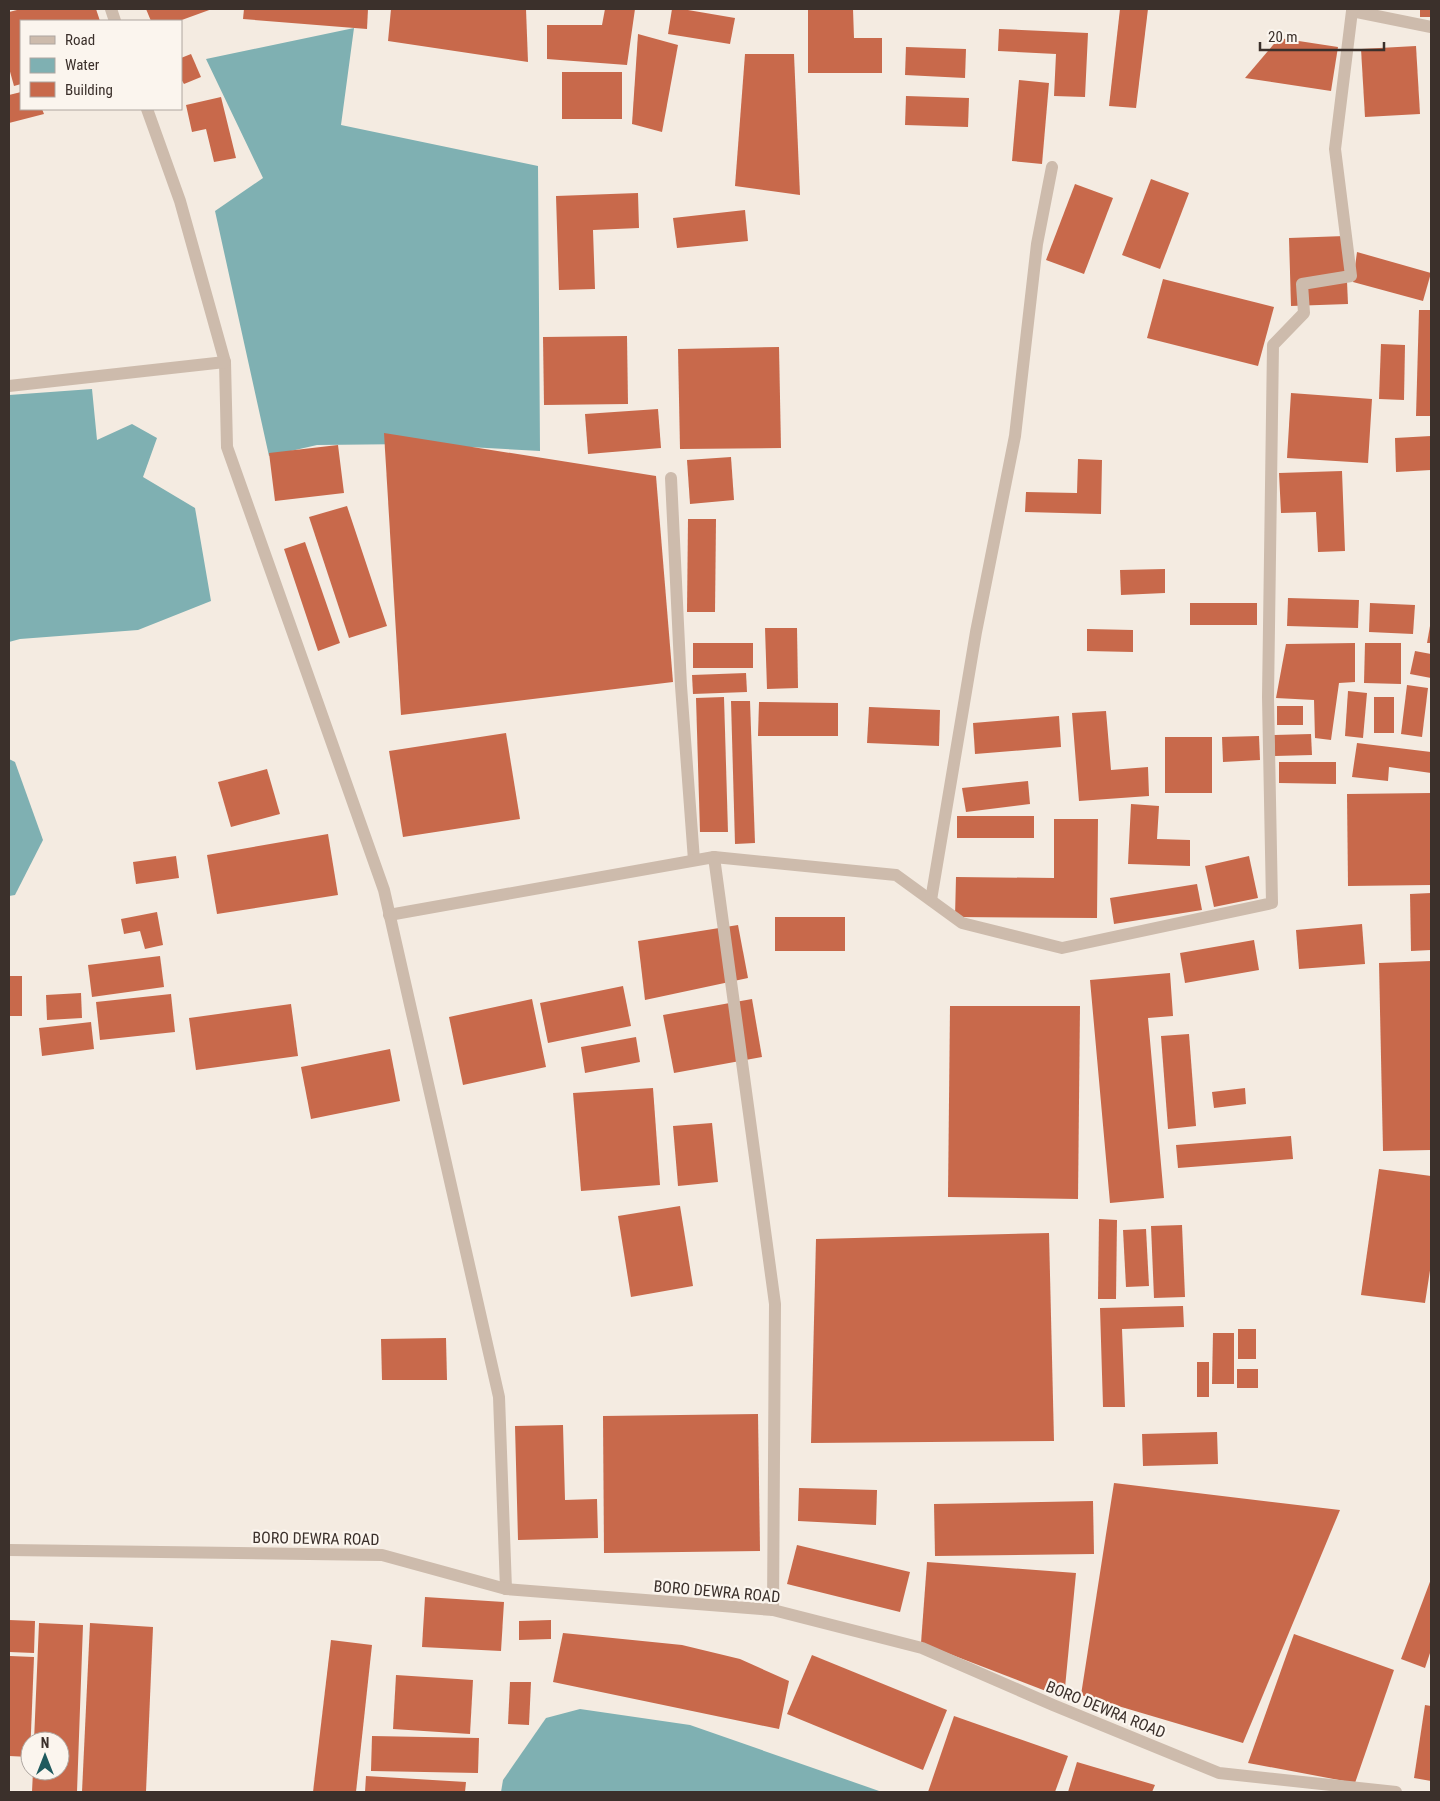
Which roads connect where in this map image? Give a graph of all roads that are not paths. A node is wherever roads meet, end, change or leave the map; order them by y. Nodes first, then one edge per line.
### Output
1 (1352, 10) edge
2 (1431, 27) edge
3 (147, 110) edge
4 (1052, 167) dead end
5 (224, 362) junction
6 (9, 386) edge
7 (671, 478) dead end
8 (714, 857) junction
9 (694, 860) junction
10 (931, 900) junction
11 (390, 915) junction
12 (9, 1550) edge
13 (506, 1589) junction
14 (773, 1610) junction
15 (1396, 1792) edge

1 - 2 street
1 - 10 street
3 - 5 street
4 - 10 street
5 - 6 street
5 - 11 street
7 - 9 street
8 - 9 street
8 - 10 street
8 - 14 street
9 - 11 street
11 - 13 street
12 - 13 street, BORO DEWRA ROAD
13 - 14 street, BORO DEWRA ROAD
14 - 15 street, BORO DEWRA ROAD

